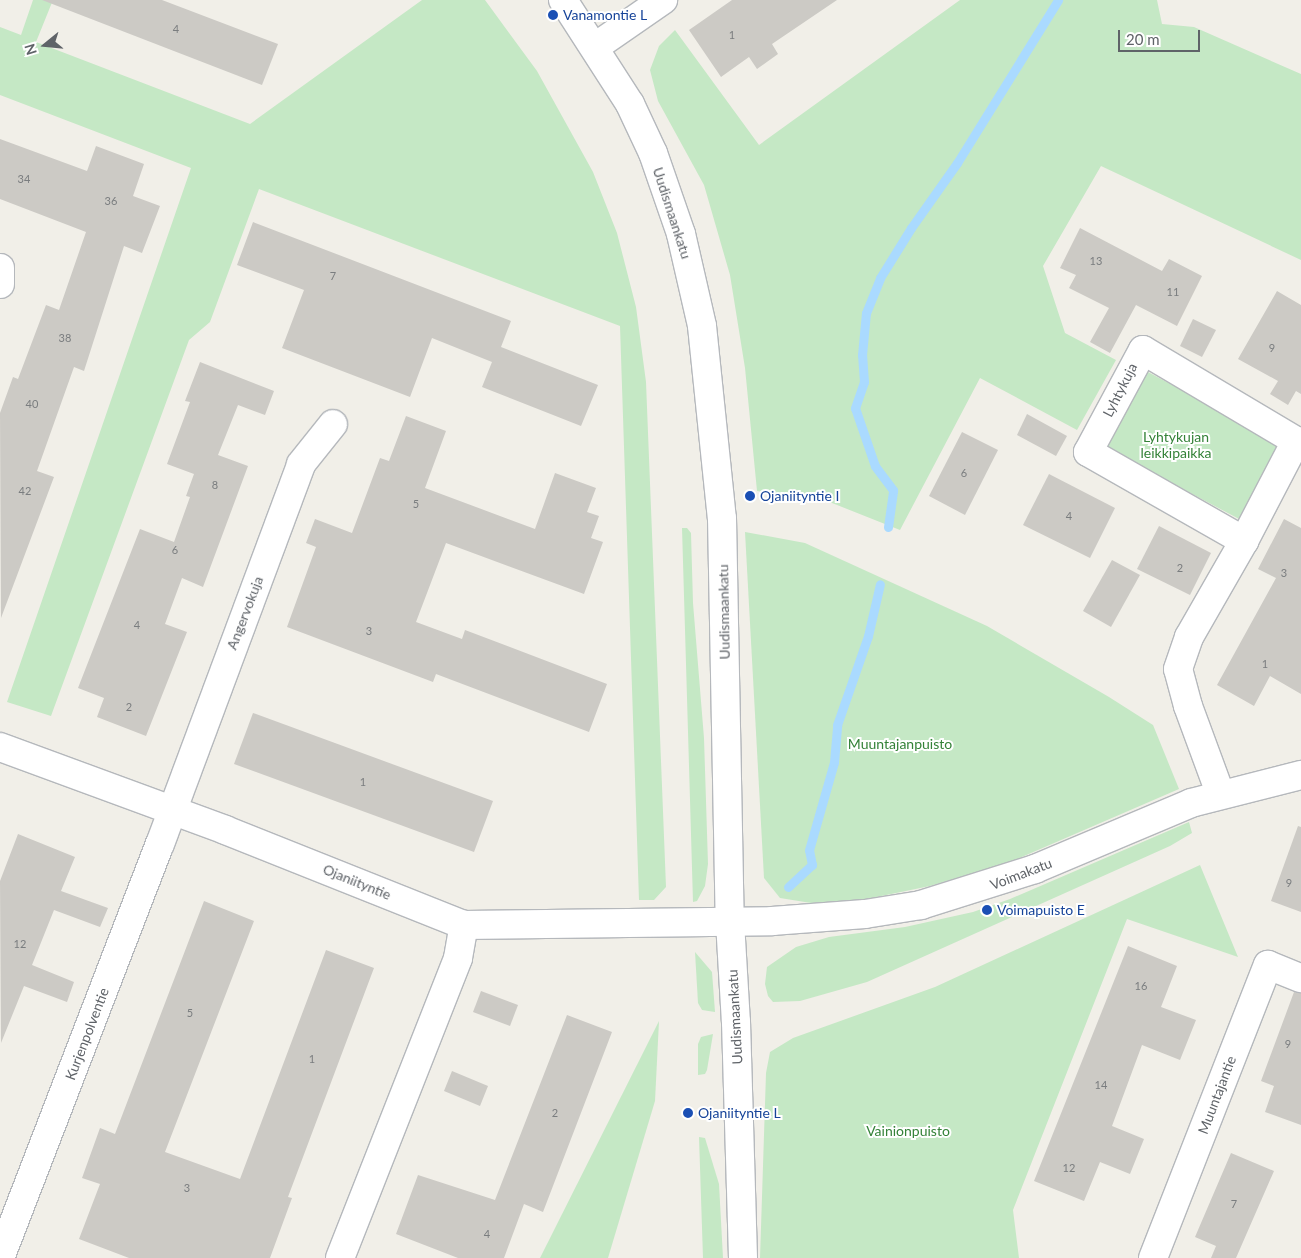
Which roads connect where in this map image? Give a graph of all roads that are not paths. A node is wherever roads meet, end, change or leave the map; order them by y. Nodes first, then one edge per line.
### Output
1 (562, 0) edge
2 (663, 0) edge
3 (595, 47) junction
4 (0, 268) edge
5 (0, 284) edge
6 (333, 424) dead end
7 (1244, 541) junction
8 (0, 747) edge
9 (1301, 774) edge
10 (1220, 793) junction
11 (172, 810) junction
12 (730, 922) junction
13 (464, 925) junction
14 (1301, 978) edge
15 (0, 1258) edge
16 (340, 1258) edge
17 (743, 1258) edge
18 (1153, 1258) edge

1 - 3 street, Uudismaankatu
2 - 3 street
3 - 12 street, Uudismaankatu
4 - 5 street
6 - 11 street, Angervokuja
7 - 7 street, Lyhtykuja
7 - 10 street, Lyhtykuja
8 - 11 street, Ojaniityntie
9 - 10 street, Voimakatu
10 - 12 street, Voimakatu
11 - 13 street, Ojaniityntie
11 - 15 street, Kurjenpolventie
12 - 13 street, Ojaniityntie
12 - 17 street, Uudismaankatu
13 - 16 street
14 - 18 street, Muuntajantie

